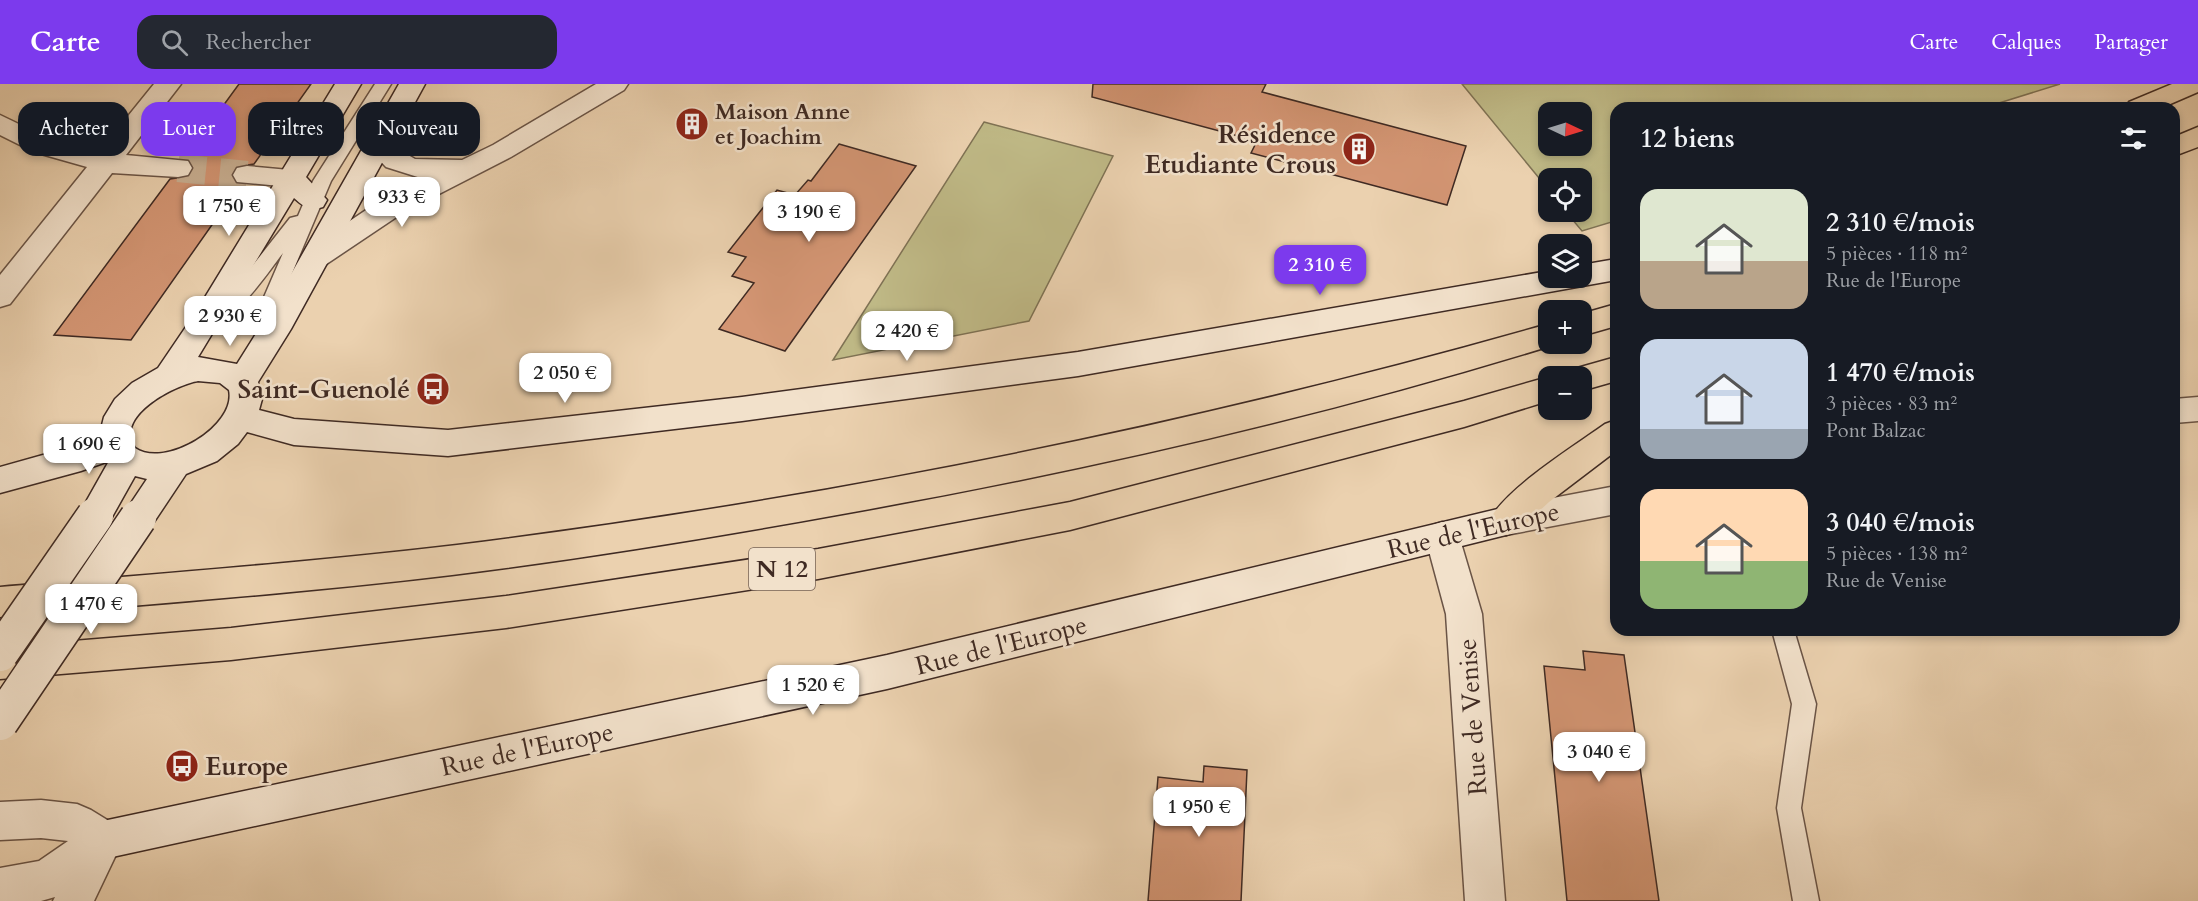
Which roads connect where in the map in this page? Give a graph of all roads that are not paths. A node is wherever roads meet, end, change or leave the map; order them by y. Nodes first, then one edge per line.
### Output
1 (168, 84) edge
2 (348, 84) edge
3 (382, 84) edge
4 (412, 84) edge
5 (615, 84) edge
6 (2195, 84) edge
7 (402, 102) edge
8 (2152, 102) edge
9 (0, 124) edge
10 (2198, 136) edge
11 (2180, 144) edge
12 (372, 156) edge
13 (387, 156) edge
14 (105, 163) junction
15 (470, 167) junction
16 (178, 168) tunnel mouth
17 (247, 175) tunnel mouth
18 (290, 178) junction
19 (313, 200) junction
20 (315, 258) junction
21 (1610, 270) edge
22 (1592, 274) edge
23 (1538, 284) edge
24 (0, 296) edge
25 (1610, 317) edge
26 (207, 320) junction
27 (280, 321) junction
28 (1592, 322) edge
29 (1538, 338) edge
30 (1610, 371) edge
31 (1592, 376) edge
32 (169, 377) junction
33 (242, 382) junction
34 (1538, 392) edge
35 (2198, 409) edge
36 (2180, 410) edge
37 (242, 418) junction
38 (1610, 437) edge
39 (122, 452) junction
40 (175, 464) junction
41 (0, 480) edge
42 (1610, 501) edge
43 (1506, 521) junction
44 (1442, 536) junction
45 (0, 602) edge
46 (1785, 636) edge
47 (0, 653) edge
48 (0, 663) edge
49 (0, 722) edge
50 (0, 821) edge
51 (103, 840) junction
52 (0, 888) edge
53 (73, 901) edge
54 (1485, 901) edge
55 (1806, 901) edge

1 - 14 street
2 - 18 street
3 - 19 lane
4 - 7 street
5 - 15 street
6 - 8 highway
9 - 14 street
10 - 11 highway
12 - 20 street
13 - 15 street
14 - 16 street
14 - 24 street
15 - 20 street
17 - 18 street
18 - 19 street
18 - 26 street
19 - 26 lane
19 - 27 lane
20 - 27 street
21 - 22 street
23 - 37 street
25 - 28 highway
26 - 32 street
27 - 33 street
29 - 45 highway, N 12
30 - 31 highway
32 - 33 street
32 - 39 street
33 - 37 street
34 - 48 highway, N 12
35 - 36 street
37 - 40 street
38 - 43 highway
39 - 40 street
39 - 41 street
39 - 47 street, bridge
40 - 49 street, bridge
42 - 43 street, Rue de l'Europe
43 - 44 street, Rue de l'Europe
44 - 51 street, Rue de l'Europe
44 - 54 street, Rue de Venise
46 - 55 lane
50 - 51 street
51 - 52 street, Rue de l'Europe
51 - 53 street

